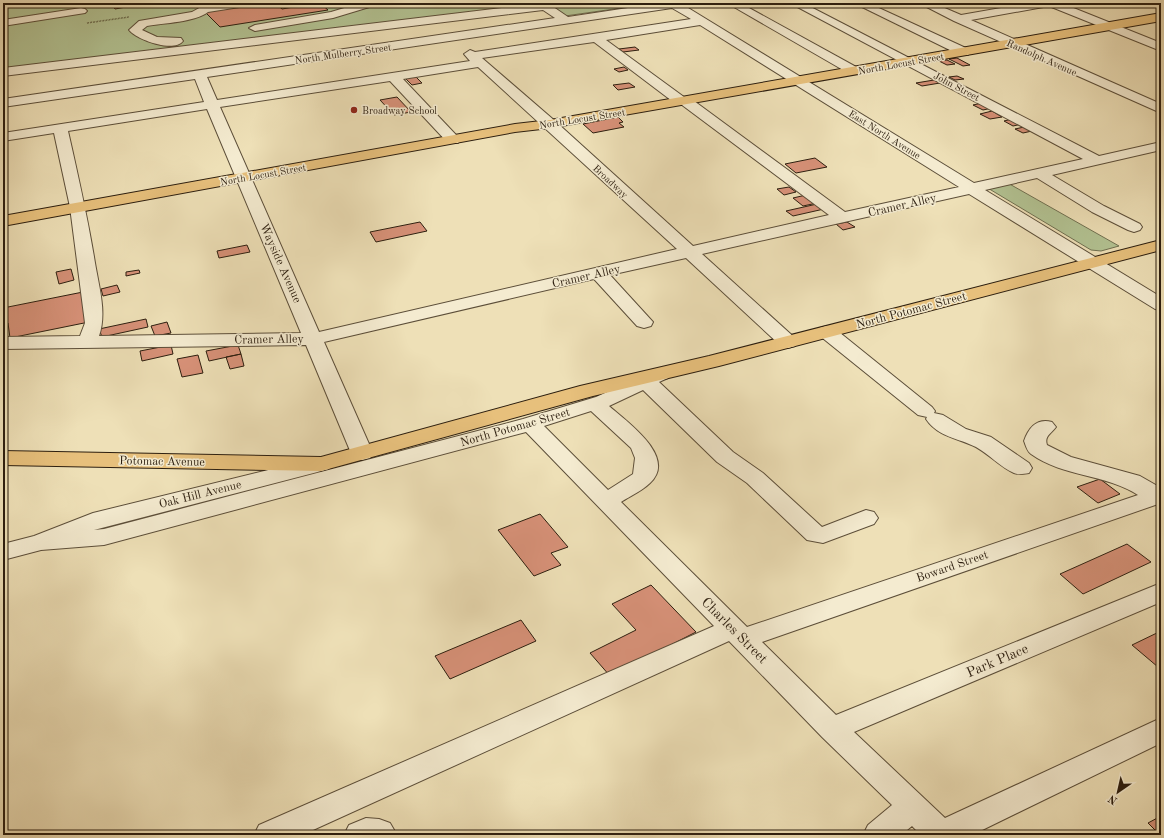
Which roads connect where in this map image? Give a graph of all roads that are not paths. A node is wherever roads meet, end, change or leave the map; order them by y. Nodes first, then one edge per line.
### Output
1 (246, 3) edge
2 (370, 3) edge
3 (676, 3) edge
4 (732, 3) edge
5 (795, 3) edge
6 (859, 3) edge
7 (924, 3) edge
8 (1047, 3) edge
9 (1051, 3) edge
10 (81, 11) dead end
11 (1161, 17) edge
12 (958, 19) junction
13 (434, 20) junction
14 (565, 20) junction
15 (702, 21) junction
16 (3, 22) edge
17 (1108, 26) junction
18 (244, 30) dead end
19 (230, 33) dead end
20 (451, 37) junction
21 (598, 38) junction
22 (1011, 43) junction
23 (1161, 47) edge
24 (964, 52) junction
25 (476, 59) junction
26 (910, 62) junction
27 (854, 71) junction
28 (3, 72) edge
29 (199, 74) junction
30 (394, 77) junction
31 (800, 80) junction
32 (683, 101) junction
33 (3, 103) edge
34 (213, 106) junction
35 (1161, 109) edge
36 (550, 124) junction
37 (60, 128) junction
38 (3, 138) edge
39 (453, 140) junction
40 (1161, 146) edge
41 (1096, 160) junction
42 (1040, 174) junction
43 (244, 178) junction
44 (973, 189) junction
45 (78, 207) junction
46 (843, 218) junction
47 (3, 221) edge
48 (1134, 227) dead end
49 (1161, 245) edge
50 (690, 252) junction
51 (1095, 262) junction
52 (598, 273) junction
53 (1161, 305) edge
54 (644, 322) dead end
55 (827, 332) junction
56 (314, 339) junction
57 (88, 341) junction
58 (788, 342) junction
59 (3, 343) edge
60 (654, 378) junction
61 (595, 404) junction
62 (530, 424) junction
63 (1045, 427) dead end
64 (3, 458) edge
65 (363, 460) junction
66 (321, 464) junction
67 (1021, 468) dead end
68 (1159, 495) edge
69 (607, 501) junction
70 (866, 518) dead end
71 (41, 542) junction
72 (3, 552) edge
73 (1161, 592) edge
74 (738, 633) junction
75 (832, 729) junction
76 (1161, 730) edge
77 (913, 806) junction
78 (270, 835) edge
79 (360, 835) edge
80 (381, 835) edge
81 (879, 835) edge
82 (941, 835) edge

1 - 19 street
2 - 18 street
3 - 14 street, North Mulberry Street
3 - 15 street, East North Avenue
4 - 27 street
5 - 26 street, John Street
6 - 24 street
7 - 12 street, Randolph Avenue
8 - 12 street
9 - 17 street
10 - 16 street
11 - 17 main road, North Locust Street
12 - 22 street, Randolph Avenue
13 - 14 street
13 - 20 street, Broadway
13 - 28 street
14 - 20 street, North Mulberry Street
15 - 21 street
15 - 31 street, East North Avenue
17 - 22 main road, North Locust Street
17 - 23 street
20 - 25 street, Broadway
20 - 29 street, North Mulberry Street
21 - 25 street
21 - 32 street
22 - 24 main road, North Locust Street
22 - 35 street, Randolph Avenue
24 - 26 main road, North Locust Street
25 - 30 street
25 - 36 street, Broadway
26 - 27 main road, North Locust Street
26 - 41 street, John Street
27 - 31 main road, North Locust Street
29 - 33 street, North Mulberry Street
29 - 34 street, Wayside Avenue
30 - 34 street
30 - 39 street
31 - 32 main road, North Locust Street
31 - 44 street, East North Avenue
32 - 36 main road, North Locust Street
32 - 46 street
34 - 37 street
34 - 43 street, Wayside Avenue
36 - 39 main road, North Locust Street
36 - 50 street, Broadway
37 - 38 street
37 - 45 street
39 - 43 main road, North Locust Street
40 - 41 street, Cramer Alley
41 - 42 street, Cramer Alley
42 - 44 street, Cramer Alley
42 - 48 street
43 - 45 main road, North Locust Street
43 - 56 street, Wayside Avenue
44 - 46 street, Cramer Alley
44 - 51 street, East North Avenue
45 - 47 main road, North Locust Street
45 - 57 street
46 - 50 street, Cramer Alley
49 - 51 main road, North Potomac Street
50 - 52 street, Cramer Alley
50 - 58 street, Broadway
51 - 53 street, East North Avenue
51 - 55 main road, North Potomac Street
52 - 54 street
52 - 56 street, Cramer Alley
55 - 58 main road, North Potomac Street
55 - 67 street
56 - 57 street, Cramer Alley
56 - 65 street, Wayside Avenue
57 - 59 street, Cramer Alley
58 - 60 main road, North Potomac Street
60 - 61 street, North Potomac Street
60 - 65 main road, North Potomac Street
60 - 70 street
61 - 62 street, North Potomac Street
61 - 69 street
62 - 65 street, North Potomac Street
62 - 69 street, Charles Street
63 - 68 street
64 - 66 main road, Potomac Avenue
65 - 66 main road, Oak Hill Avenue
65 - 71 street, Oak Hill Avenue
66 - 71 street, Oak Hill Avenue
68 - 74 street, Boward Street
69 - 74 street, Charles Street
71 - 72 street, Oak Hill Avenue
73 - 75 street, Park Place
74 - 75 street, Charles Street
74 - 78 street, Boward Street
75 - 77 street, Charles Street
76 - 82 street
77 - 81 street
77 - 82 street, Charles Street
79 - 80 street

